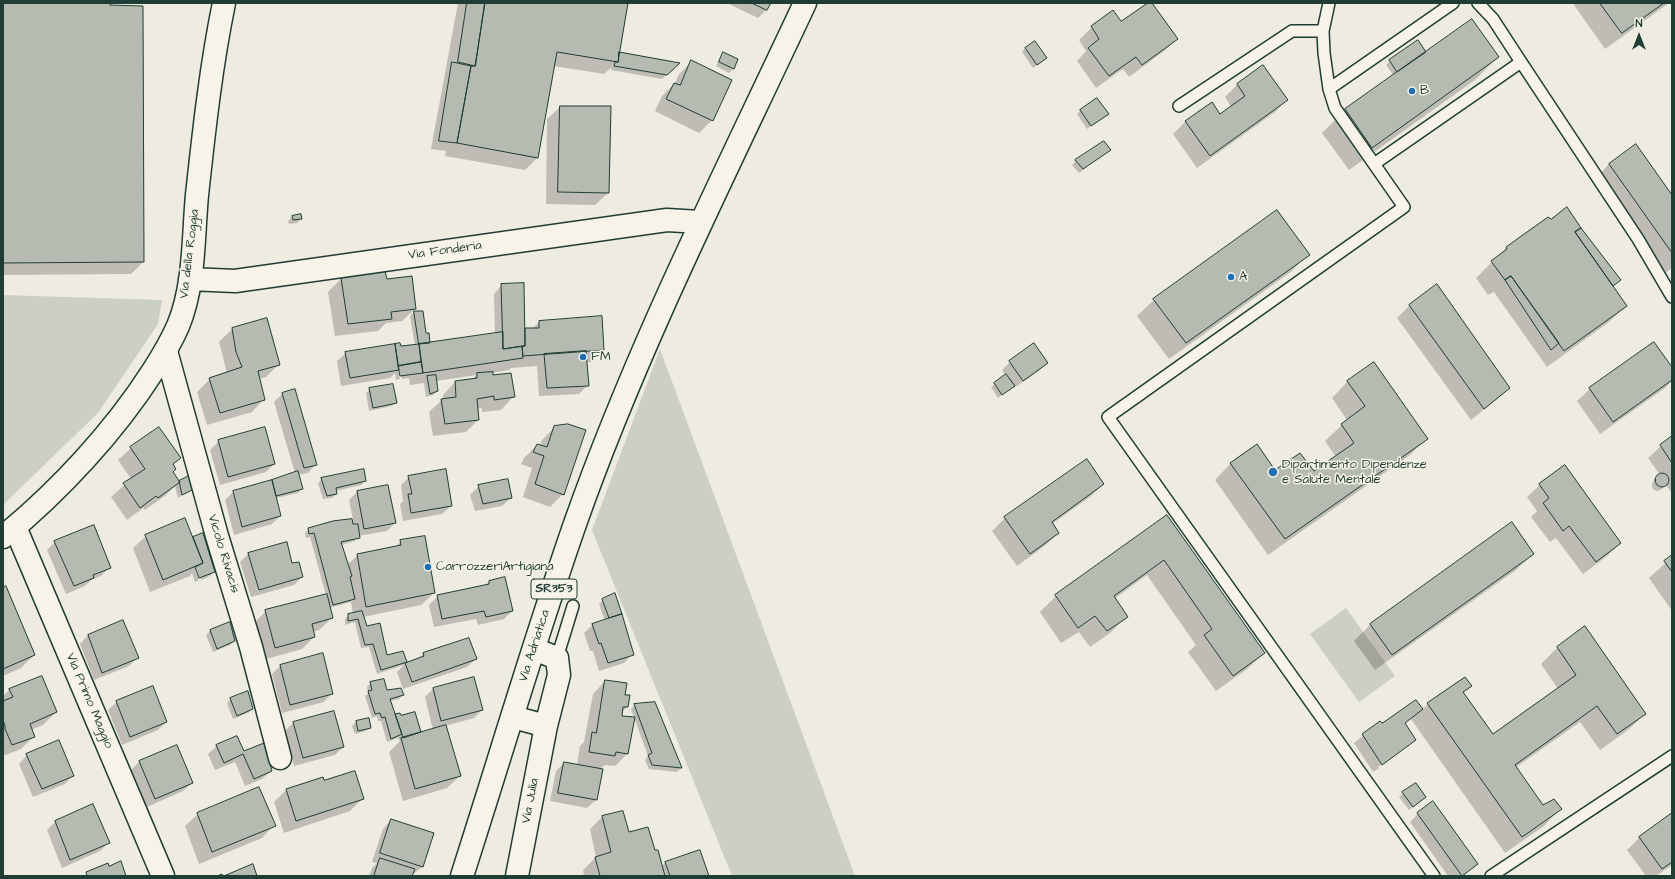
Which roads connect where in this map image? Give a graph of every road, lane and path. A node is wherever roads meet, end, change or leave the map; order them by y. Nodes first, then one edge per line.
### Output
1 (224, 3) edge
2 (806, 3) edge
3 (1329, 3) edge
4 (1453, 3) edge
5 (1478, 3) edge
6 (1323, 32) junction
7 (1521, 62) junction
8 (1329, 89) junction
9 (1179, 106) dead end
10 (1374, 164) junction
11 (700, 222) junction
12 (190, 279) junction
13 (1672, 297) edge
14 (166, 351) junction
15 (9, 532) edge
16 (573, 606) dead end
17 (534, 649) junction
18 (557, 658) junction
19 (512, 717) junction
20 (546, 726) junction
21 (1672, 756) edge
22 (280, 758) dead end
23 (163, 876) edge
24 (462, 876) edge
25 (517, 876) edge
26 (1434, 876) edge
27 (1492, 876) edge

1 - 12 street, Via della Roggia
2 - 11 street, Via Adriatica
3 - 6 lane
4 - 8 lane
5 - 7 lane
6 - 8 lane
6 - 9 lane
7 - 10 lane
7 - 13 lane
8 - 10 lane
10 - 26 lane
11 - 12 street, Via Fonderia
11 - 17 street, Via Adriatica / SR353
12 - 14 street, Via della Roggia
14 - 15 street, Via della Roggia
14 - 22 street, Vicolo Rivacis
15 - 23 street, Via Primo Maggio
16 - 18 lane, Via Julia
17 - 18 street
17 - 19 street, Via Adriatica / SR353
18 - 20 street, Via Julia
19 - 20 street
19 - 24 street, Via Adriatica / SR353
20 - 25 street, Via Julia
21 - 27 lane

